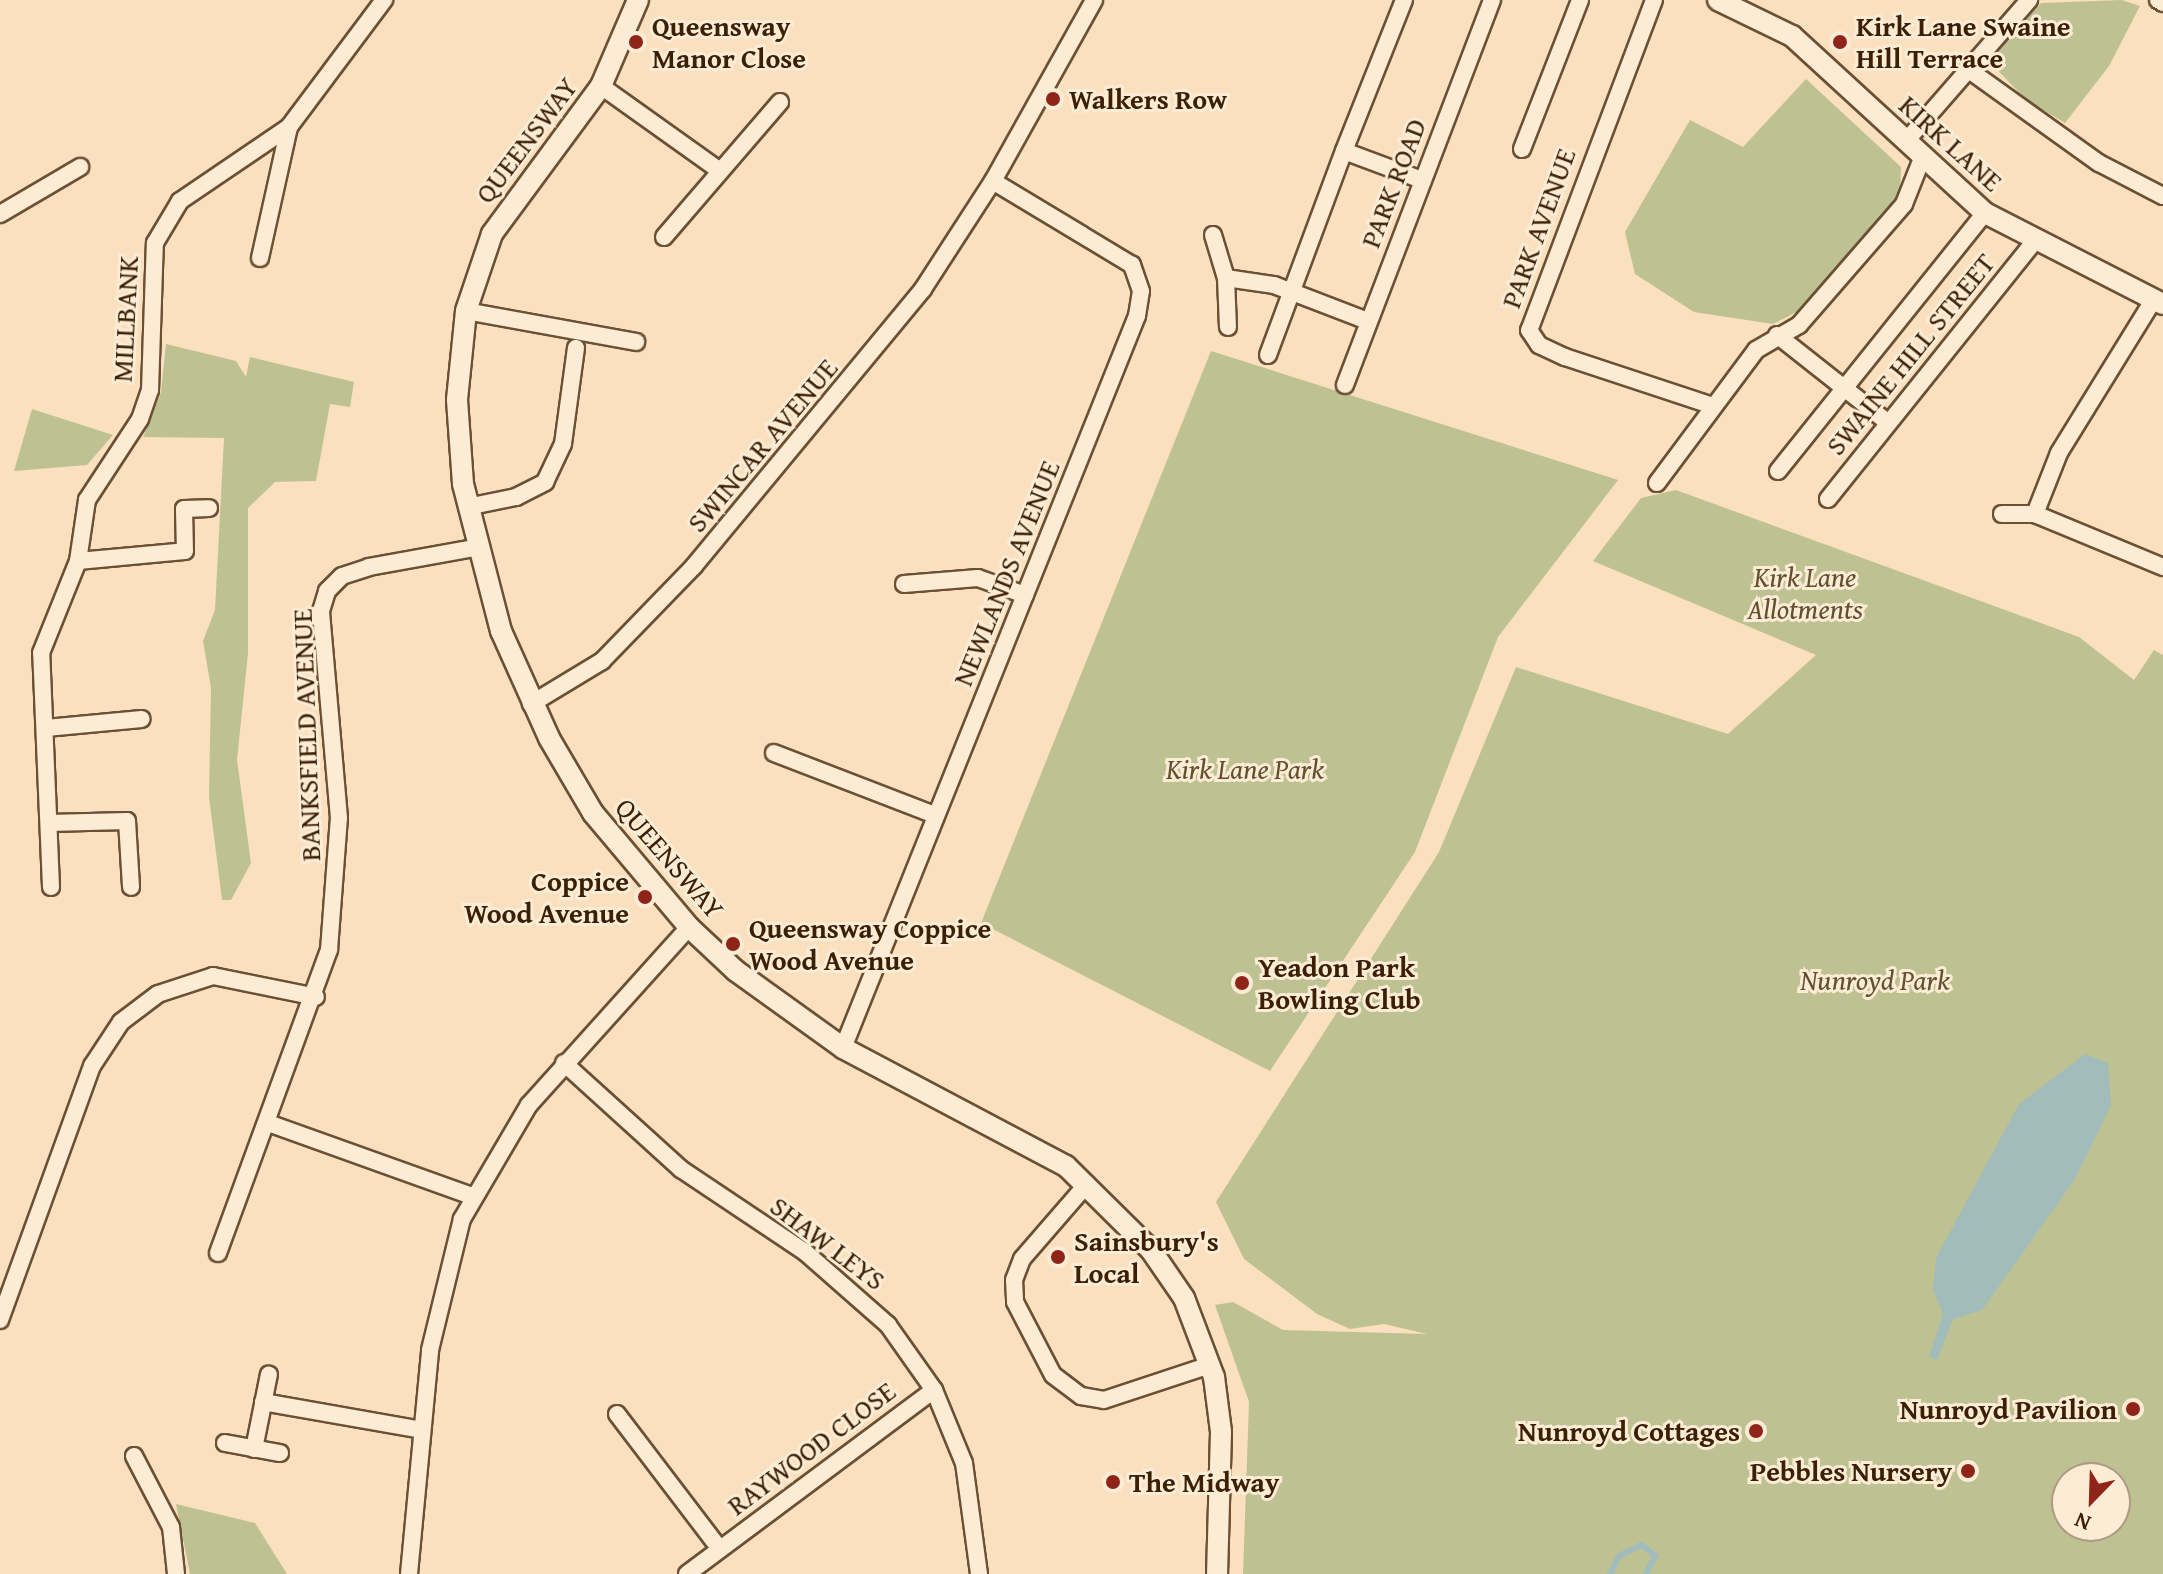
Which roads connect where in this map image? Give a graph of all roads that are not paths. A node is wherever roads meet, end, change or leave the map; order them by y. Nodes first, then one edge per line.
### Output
1 (384, 0) edge
2 (638, 0) edge
3 (1094, 0) edge
4 (1404, 0) edge
5 (1492, 0) edge
6 (1580, 0) edge
7 (1654, 0) edge
8 (2029, 0) edge
9 (1731, 2) edge
10 (1969, 70) junction
11 (601, 86) junction
12 (780, 102) dead end
13 (289, 127) junction
14 (1907, 140) junction
15 (1522, 149) dead end
16 (1344, 151) junction
17 (1921, 161) junction
18 (80, 167) dead end
19 (720, 171) junction
20 (1422, 180) junction
21 (993, 181) junction
22 (2163, 196) edge
23 (1985, 213) junction
24 (0, 214) edge
25 (1213, 235) dead end
26 (664, 237) dead end
27 (2033, 243) junction
28 (260, 258) dead end
29 (1226, 278) junction
30 (1291, 291) junction
31 (2159, 302) edge
32 (466, 311) junction
33 (1368, 321) junction
34 (1228, 327) dead end
35 (1777, 335) junction
36 (636, 342) dead end
37 (576, 348) dead end
38 (1268, 355) dead end
39 (1345, 385) dead end
40 (1842, 388) junction
41 (1713, 406) junction
42 (1887, 422) junction
43 (1778, 471) dead end
44 (1657, 483) dead end
45 (1828, 499) dead end
46 (467, 507) junction
47 (209, 508) dead end
48 (2002, 514) dead end
49 (2035, 514) junction
50 (475, 548) junction
51 (78, 561) junction
52 (2163, 567) edge
53 (904, 584) dead end
54 (1025, 595) junction
55 (531, 704) junction
56 (142, 719) dead end
57 (46, 728) junction
58 (774, 753) dead end
59 (935, 815) junction
60 (49, 823) junction
61 (51, 887) dead end
62 (131, 887) dead end
63 (689, 927) junction
64 (316, 997) junction
65 (843, 1048) junction
66 (564, 1063) junction
67 (268, 1123) junction
68 (1087, 1184) junction
69 (472, 1196) junction
70 (218, 1253) dead end
71 (0, 1320) edge
72 (1210, 1365) junction
73 (269, 1374) dead end
74 (934, 1390) junction
75 (263, 1402) junction
76 (617, 1414) dead end
77 (422, 1430) junction
78 (225, 1443) dead end
79 (254, 1449) junction
80 (280, 1453) dead end
81 (134, 1456) dead end
82 (720, 1549) junction
83 (176, 1574) edge
84 (409, 1574) edge
85 (687, 1574) edge
86 (979, 1574) edge
87 (1217, 1574) edge

1 - 13 street
2 - 11 street, QUEENSWAY
3 - 21 street
4 - 16 street
5 - 20 street, PARK ROAD
6 - 15 street
7 - 41 street, PARK AVENUE
8 - 10 street
9 - 14 street, KIRK LANE
10 - 14 street
10 - 22 street
11 - 19 street
11 - 32 street, QUEENSWAY
12 - 19 street
13 - 28 street
13 - 51 street, MILLBANK
14 - 17 street, KIRK LANE
16 - 20 street
16 - 30 street
17 - 23 street, KIRK LANE
17 - 35 street
18 - 24 street
19 - 26 street
20 - 33 street, PARK ROAD
21 - 54 street, NEWLANDS AVENUE
21 - 55 street, SWINCAR AVENUE
23 - 27 street, KIRK LANE
23 - 40 street
25 - 29 street
27 - 31 street, KIRK LANE
27 - 42 street, SWAINE HILL STREET
29 - 30 street
29 - 34 street
30 - 33 street
30 - 38 street
31 - 49 street
32 - 36 street
32 - 46 street, QUEENSWAY
33 - 39 street, PARK ROAD
35 - 40 street
35 - 41 street
37 - 46 street
40 - 42 street
40 - 43 street
41 - 44 street
42 - 45 street, SWAINE HILL STREET
46 - 50 street, QUEENSWAY
47 - 51 street
48 - 49 street
49 - 52 street
50 - 55 street, QUEENSWAY
50 - 64 street, BANKSFIELD AVENUE
51 - 57 street, MILLBANK
53 - 54 street
54 - 59 street, NEWLANDS AVENUE
55 - 63 street, QUEENSWAY
56 - 57 street
57 - 60 street, MILLBANK
58 - 59 street
59 - 65 street, NEWLANDS AVENUE
60 - 61 street, MILLBANK
60 - 62 street
63 - 65 street, QUEENSWAY
63 - 66 street
64 - 67 street, BANKSFIELD AVENUE
64 - 71 street
65 - 68 street, QUEENSWAY
66 - 69 street
66 - 74 street, SHAW LEYS
67 - 69 street
67 - 70 street, BANKSFIELD AVENUE
68 - 72 street, QUEENSWAY
68 - 72 street
69 - 77 street
72 - 87 street, QUEENSWAY
73 - 75 street
74 - 82 street, RAYWOOD CLOSE
74 - 86 street, SHAW LEYS
75 - 77 street
75 - 79 street
76 - 82 street, RAYWOOD CLOSE
77 - 84 street
78 - 79 street
79 - 80 street
81 - 83 street
82 - 85 street, RAYWOOD CLOSE

